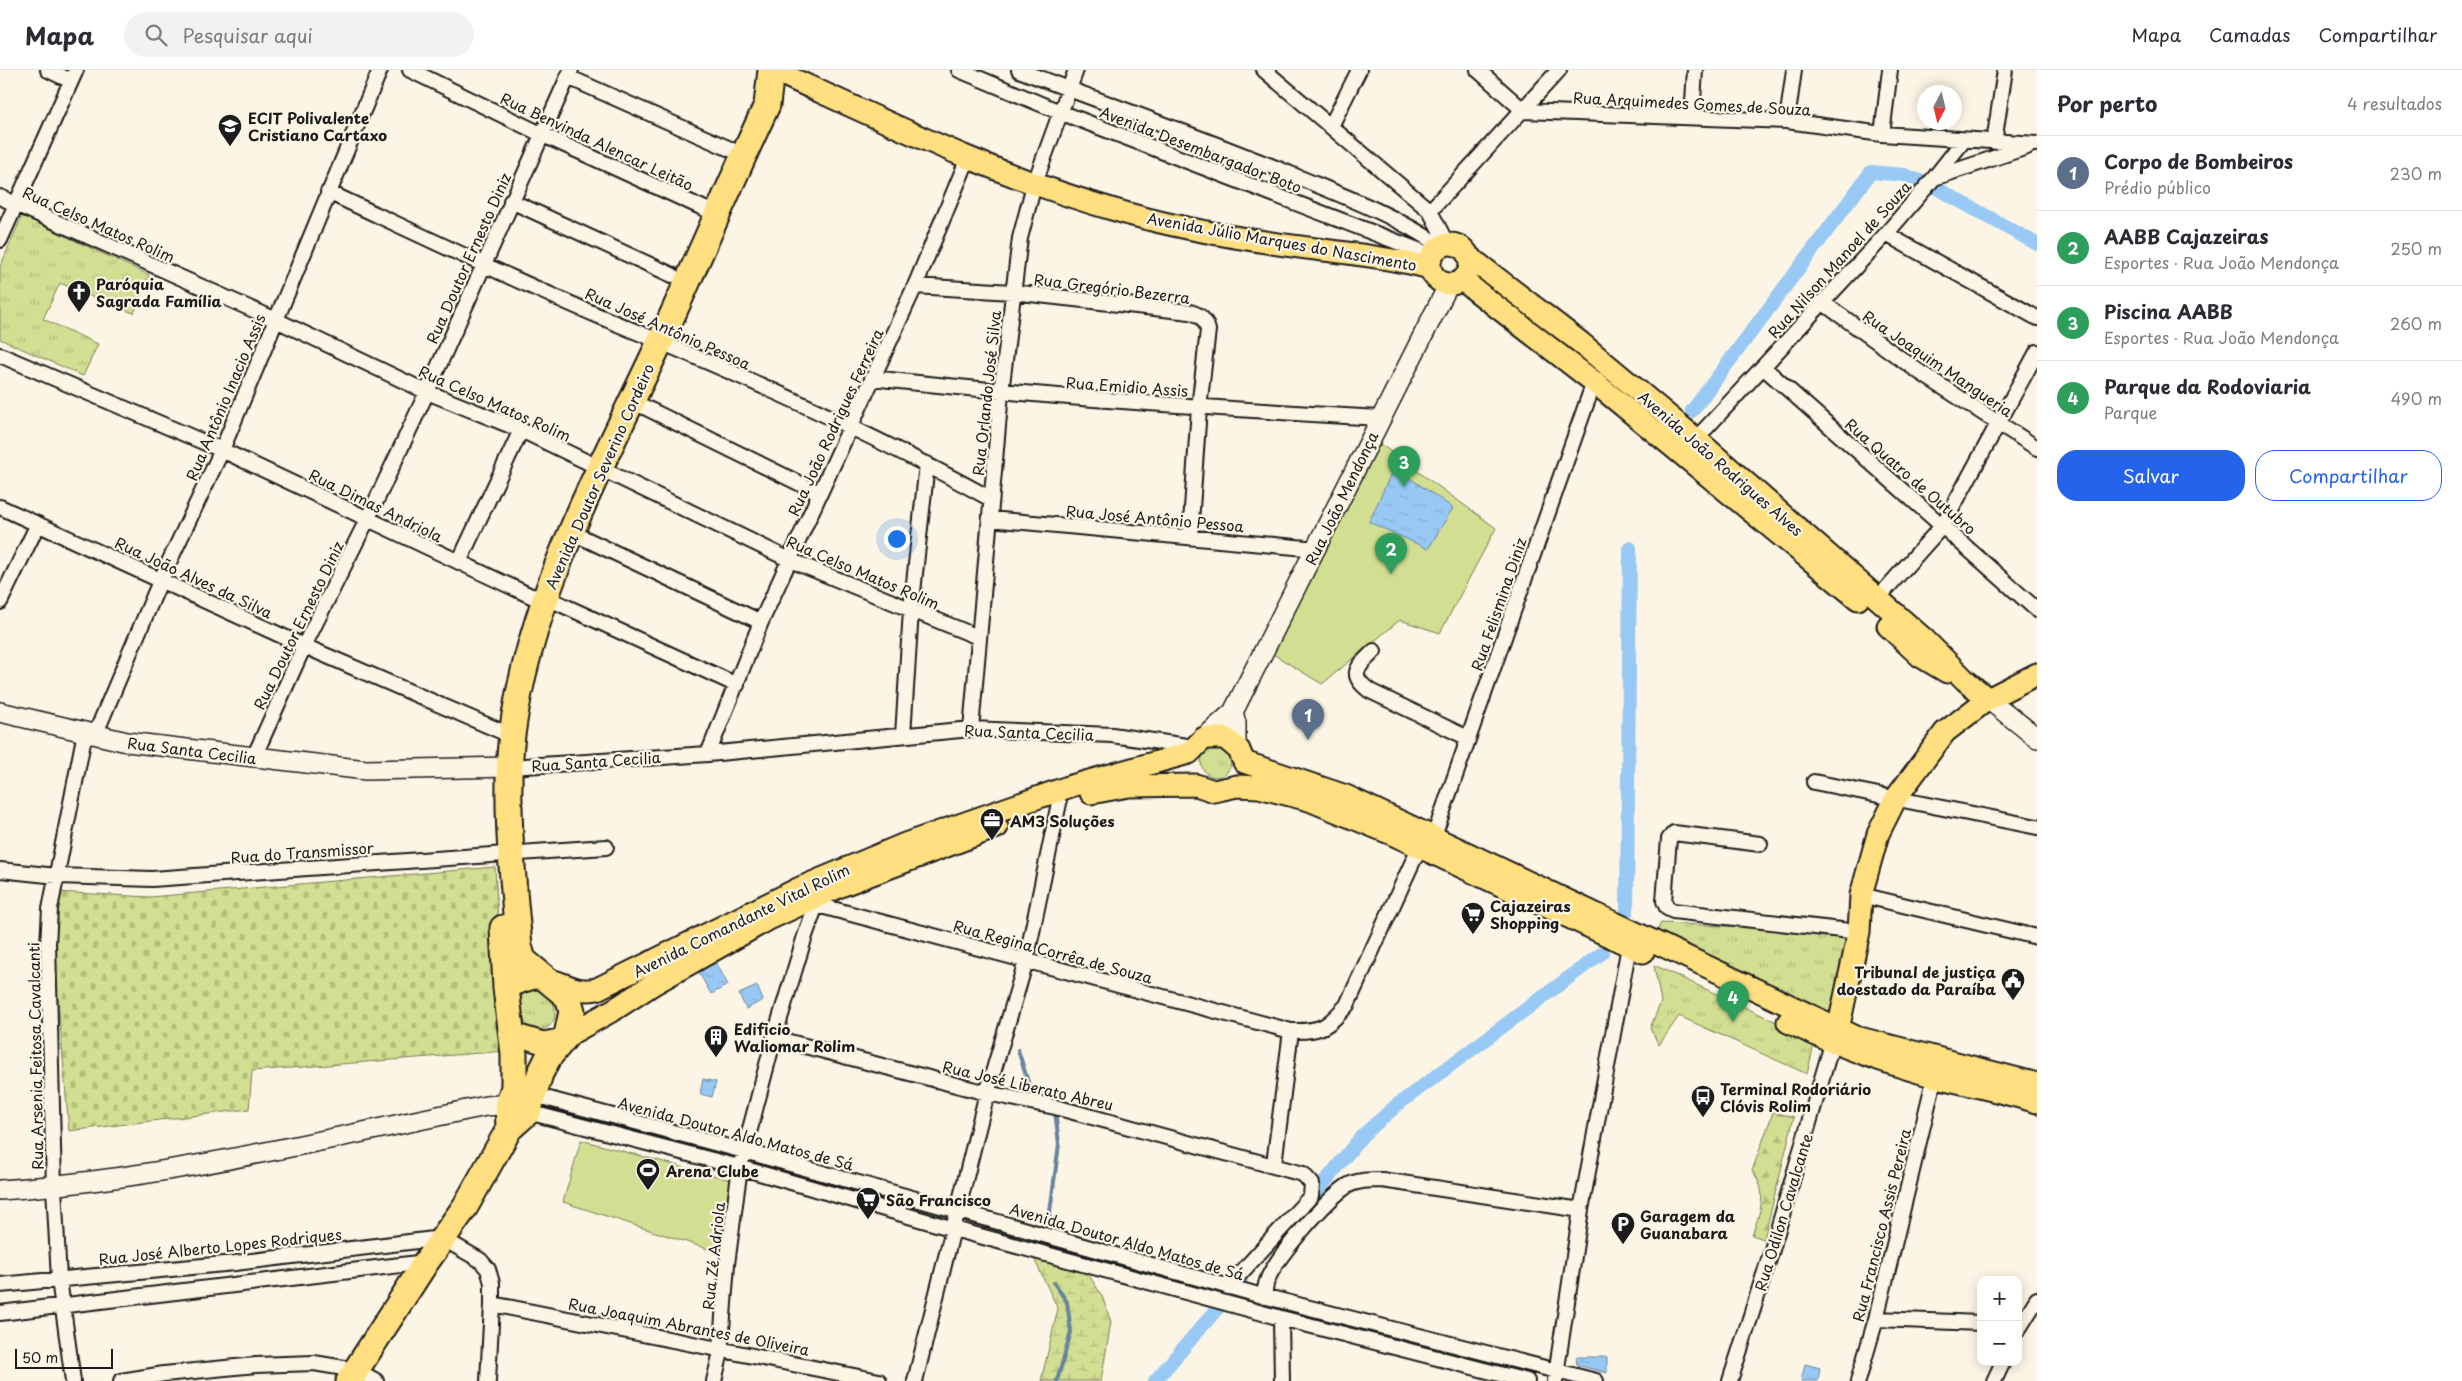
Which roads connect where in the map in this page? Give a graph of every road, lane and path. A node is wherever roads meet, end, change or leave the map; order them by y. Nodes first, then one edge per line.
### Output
1 (48, 70) edge
2 (380, 70) edge
3 (410, 70) edge
4 (771, 70) edge
5 (959, 70) edge
6 (1019, 70) edge
7 (1076, 70) edge
8 (1264, 70) edge
9 (1359, 70) edge
10 (1478, 70) edge
11 (1559, 70) edge
12 (1695, 70) edge
13 (1794, 70) edge
14 (1890, 70) edge
15 (2005, 70) edge
16 (569, 73) edge
17 (73, 75) edge
18 (1069, 89) junction
19 (1524, 110) junction
20 (1060, 112) junction
21 (1692, 117) junction
22 (1787, 122) junction
23 (1331, 126) junction
24 (541, 134) junction
25 (1882, 134) junction
26 (1964, 140) junction
27 (1994, 142) junction
28 (2036, 144) edge
29 (730, 149) junction
30 (968, 158) junction
31 (1934, 178) junction
32 (1034, 185) junction
33 (1328, 190) junction
34 (328, 192) junction
35 (0, 197) edge
36 (511, 201) junction
37 (16, 204) junction
38 (710, 211) junction
39 (1430, 211) junction
40 (1320, 212) junction
41 (1886, 234) junction
42 (0, 240) edge
43 (1437, 253) junction
44 (1468, 256) junction
45 (483, 264) junction
46 (672, 275) junction
47 (1456, 282) junction
48 (914, 286) junction
49 (1012, 292) junction
50 (1822, 302) junction
51 (2037, 318) edge
52 (276, 320) junction
53 (653, 338) junction
54 (2037, 352) edge
55 (0, 355) edge
56 (1763, 367) junction
57 (872, 378) junction
58 (1594, 382) junction
59 (427, 392) junction
60 (1001, 393) junction
61 (632, 401) junction
62 (1198, 408) junction
63 (1380, 418) junction
64 (1999, 424) junction
65 (850, 427) junction
66 (521, 430) junction
67 (1696, 439) junction
68 (2037, 448) edge
69 (222, 450) junction
70 (927, 464) junction
71 (594, 465) junction
72 (819, 493) junction
73 (991, 499) junction
74 (0, 507) edge
75 (368, 518) junction
76 (990, 519) junction
77 (38, 524) junction
78 (1943, 525) junction
79 (571, 532) junction
80 (1190, 537) junction
81 (1317, 549) junction
82 (790, 560) junction
83 (459, 562) junction
84 (160, 579) junction
85 (538, 597) junction
86 (1878, 598) junction
87 (0, 602) edge
88 (911, 610) junction
89 (2037, 610) edge
90 (761, 622) junction
91 (978, 637) junction
92 (304, 646) junction
93 (1374, 651) dead end
94 (2037, 674) edge
95 (1965, 680) junction
96 (737, 685) junction
97 (1988, 699) junction
98 (0, 712) edge
99 (1233, 712) junction
100 (971, 728) junction
101 (90, 733) junction
102 (505, 733) junction
103 (903, 735) junction
104 (1468, 738) junction
105 (2037, 738) edge
106 (1196, 746) junction
107 (708, 754) junction
108 (1240, 754) junction
109 (254, 757) junction
110 (503, 767) junction
111 (1814, 782) dead end
112 (1196, 785) junction
113 (1237, 786) junction
114 (1896, 798) junction
115 (1059, 803) junction
116 (2037, 828) edge
117 (1426, 842) junction
118 (1760, 844) dead end
119 (606, 847) dead end
120 (504, 854) junction
121 (0, 870) edge
122 (57, 876) junction
123 (1861, 895) junction
124 (811, 904) junction
125 (1859, 932) junction
126 (2037, 937) edge
127 (1629, 946) junction
128 (1026, 961) junction
129 (548, 980) junction
130 (506, 988) junction
131 (1291, 1031) junction
132 (513, 1034) junction
133 (567, 1036) junction
134 (1835, 1037) junction
135 (774, 1038) junction
136 (1935, 1076) junction
137 (2037, 1084) edge
138 (988, 1094) junction
139 (2037, 1102) edge
140 (520, 1111) junction
141 (744, 1151) junction
142 (1274, 1164) junction
143 (740, 1167) junction
144 (54, 1187) junction
145 (0, 1190) edge
146 (1581, 1210) junction
147 (960, 1211) junction
148 (954, 1229) junction
149 (442, 1238) junction
150 (426, 1262) junction
151 (59, 1279) junction
152 (0, 1285) edge
153 (1230, 1288) junction
154 (1259, 1296) junction
155 (2037, 1298) edge
156 (492, 1304) junction
157 (62, 1306) junction
158 (0, 1313) edge
159 (1282, 1318) junction
160 (1876, 1318) junction
161 (2022, 1322) edge
162 (1977, 1323) edge
163 (720, 1349) junction
164 (2001, 1366) edge
165 (1556, 1376) edge
166 (360, 1377) edge
167 (73, 1381) edge
168 (122, 1381) edge
169 (488, 1381) edge
170 (714, 1381) edge
171 (879, 1381) edge
172 (915, 1381) edge
173 (1282, 1381) edge
174 (1527, 1381) edge
175 (1596, 1381) edge
176 (1730, 1381) edge
177 (1858, 1381) edge
178 (1994, 1381) edge

1 - 17 street
2 - 34 street, Rua Antônio Inacio Assis
3 - 24 street, Rua Benvinda Alencar Leitão
4 - 29 highway, Avenida Doutor Severino Cordeiro
4 - 30 main road, Avenida Júlio Marques do Nascimento
4 - 38 highway, Avenida Doutor Severino Cordeiro
5 - 20 street, Avenida Desembargador Boto
6 - 18 street, Avenida Desembargador Boto
7 - 18 street, Rua Orlando José Silva
8 - 23 street
9 - 23 street
10 - 19 street
11 - 19 street
12 - 21 street
13 - 22 street
14 - 25 street
15 - 27 street
16 - 24 street, Rua Doutor Ernesto Diniz
16 - 29 street
17 - 37 street
18 - 20 street, Rua Orlando José Silva
18 - 33 street, Avenida Desembargador Boto
19 - 21 street, Rua Arquimedes Gomes de Souza
19 - 39 street
20 - 32 street, Rua Orlando José Silva
20 - 40 street, Avenida Desembargador Boto
21 - 22 street, Rua Arquimedes Gomes de Souza
22 - 25 street, Rua Arquimedes Gomes de Souza
23 - 39 street
24 - 36 street, Rua Doutor Ernesto Diniz
24 - 38 street, Rua Benvinda Alencar Leitão
25 - 26 street, Rua Arquimedes Gomes de Souza
26 - 27 street, Rua Arquimedes Gomes de Souza
26 - 31 street
27 - 28 street, Rua Arquimedes Gomes de Souza
28 - 31 street, Rua Nilson Manoel de Souza
29 - 38 highway, Avenida Doutor Severino Cordeiro
30 - 32 main road, Avenida Júlio Marques do Nascimento
30 - 48 street, Rua João Rodrigues Ferreira
31 - 41 street, Rua Nilson Manoel de Souza
32 - 43 main road, Avenida Júlio Marques do Nascimento
32 - 49 street, Rua Orlando José Silva
33 - 40 street
33 - 43 street, Avenida Desembargador Boto
34 - 45 street, Rua José Antônio Pessoa
34 - 52 street, Rua Antônio Inacio Assis
35 - 37 street, Rua Celso Matos Rolim
36 - 45 street, Rua Doutor Ernesto Diniz
36 - 46 street
37 - 42 street
37 - 52 street, Rua Celso Matos Rolim
38 - 46 highway, Avenida Doutor Severino Cordeiro
38 - 53 highway, Avenida Doutor Severino Cordeiro
39 - 43 street
40 - 43 street, Avenida Desembargador Boto
41 - 50 street, Rua Nilson Manoel de Souza
41 - 51 street
43 - 44 main road
43 - 47 main road
44 - 47 main road
44 - 67 main road, Avenida João Rodrigues Alves
45 - 53 street, Rua José Antônio Pessoa
45 - 59 street, Rua Doutor Ernesto Diniz
46 - 53 highway, Avenida Doutor Severino Cordeiro
47 - 58 main road, Avenida João Rodrigues Alves
47 - 63 street, Rua João Mendonça
48 - 49 street, Rua Gregório Bezerra
48 - 57 street, Rua João Rodrigues Ferreira
49 - 60 street, Rua Orlando José Silva
49 - 62 street, Rua Gregório Bezerra
50 - 56 street, Rua Nilson Manoel de Souza
50 - 64 street, Rua Joaquim Mangueria
52 - 59 street, Rua Celso Matos Rolim
52 - 69 street, Rua Antônio Inacio Assis
53 - 61 highway, Avenida Doutor Severino Cordeiro
53 - 65 street, Rua José Antônio Pessoa
53 - 71 highway, Avenida Doutor Severino Cordeiro
54 - 64 street
55 - 69 street, Rua Dimas Andriola
56 - 67 street, Rua Nilson Manoel de Souza
56 - 78 street, Rua Quatro de Outubro
57 - 60 street, Rua Emidio Assis
57 - 65 street, Rua João Rodrigues Ferreira
58 - 95 main road, Avenida João Rodrigues Alves
58 - 104 street, Rua Felismina Diniz
59 - 66 street, Rua Celso Matos Rolim
59 - 75 street, Rua Doutor Ernesto Diniz
60 - 62 street, Rua Emidio Assis
60 - 73 street, Rua Orlando José Silva
61 - 71 highway, Avenida Doutor Severino Cordeiro
61 - 72 street
62 - 63 street, Rua Emidio Assis
62 - 80 street, Rua Gregório Bezerra
63 - 81 street, Rua João Mendonça
64 - 68 street, Rua Joaquim Mangueria
64 - 78 street
65 - 70 street, Rua José Antônio Pessoa
65 - 72 street, Rua João Rodrigues Ferreira
66 - 71 street, Rua Celso Matos Rolim
66 - 83 street
67 - 86 main road, Avenida João Rodrigues Alves
69 - 75 street, Rua Dimas Andriola
69 - 84 street, Rua Antônio Inacio Assis
70 - 73 street, Rua José Antônio Pessoa
70 - 88 street
71 - 79 highway, Avenida Doutor Severino Cordeiro
71 - 82 street, Rua Celso Matos Rolim
71 - 85 highway, Avenida Doutor Severino Cordeiro
72 - 82 street, Rua João Rodrigues Ferreira
73 - 76 street, Rua Orlando José Silva
74 - 77 street, Rua João Alves da Silva
75 - 83 street, Rua Dimas Andriola
75 - 92 street, Rua Doutor Ernesto Diniz
76 - 80 street, Rua José Antônio Pessoa
76 - 91 street, Rua Orlando José Silva
77 - 84 street, Rua João Alves da Silva
77 - 87 street
78 - 86 street
78 - 89 street, Rua Quatro de Outubro
79 - 85 highway, Avenida Doutor Severino Cordeiro
79 - 90 street
80 - 81 street, Rua José Antônio Pessoa
81 - 99 street, Rua João Mendonça
82 - 88 street, Rua Celso Matos Rolim
82 - 90 street, Rua João Rodrigues Ferreira
83 - 85 street, Rua Dimas Andriola
84 - 92 street, Rua João Alves da Silva
84 - 101 street, Rua Antônio Inacio Assis
85 - 96 street, Rua Dimas Andriola
85 - 102 highway, Avenida Doutor Severino Cordeiro
86 - 95 main road, Avenida João Rodrigues Alves
88 - 91 street, Rua Celso Matos Rolim
88 - 103 street
90 - 96 street, Rua João Rodrigues Ferreira
91 - 100 street, Rua Orlando José Silva
92 - 102 street, Rua João Alves da Silva
92 - 109 street, Rua Doutor Ernesto Diniz
93 - 104 street
94 - 97 main road, Rua Odilon Cavalcante
95 - 97 main road, Avenida João Rodrigues Alves
96 - 107 street, Rua João Rodrigues Ferreira
97 - 105 street, Avenida João Rodrigues Alves
97 - 114 main road, Rua Odilon Cavalcante
98 - 101 street, Rua Santa Cecilia
99 - 106 street
99 - 108 street
100 - 103 street, Rua Santa Cecilia
100 - 106 street, Rua Santa Cecilia
101 - 109 street, Rua Santa Cecilia
101 - 122 street, Rua Arsenia Feitosa Cavalcanti
102 - 110 highway, Avenida Doutor Severino Cordeiro
103 - 107 street, Rua Santa Cecilia
104 - 117 street, Rua Felismina Diniz
106 - 108 main road, Avenida Comandante Vital Rolim
106 - 112 main road
106 - 129 main road, Avenida Comandante Vital Rolim
107 - 110 street, Rua Santa Cecilia
108 - 113 main road
108 - 117 main road, Avenida Comandante Vital Rolim
109 - 110 street, Rua Santa Cecilia
110 - 120 highway, Avenida Doutor Severino Cordeiro
111 - 114 street
112 - 113 main road, Avenida Comandante Vital Rolim
112 - 115 main road, Avenida Comandante Vital Rolim
113 - 117 main road, Avenida Comandante Vital Rolim
114 - 116 street
114 - 123 main road, Rua Odilon Cavalcante
115 - 124 main road, Avenida Comandante Vital Rolim
115 - 128 street
117 - 127 main road, Avenida Comandante Vital Rolim
117 - 131 street, Rua Regina Corrêa de Souza
117 - 134 main road, Avenida Comandante Vital Rolim
118 - 125 street
119 - 120 street, Rua do Transmissor
120 - 122 street, Rua do Transmissor
120 - 129 highway, Avenida Doutor Severino Cordeiro
120 - 130 highway, Avenida Doutor Severino Cordeiro
121 - 122 street, Rua do Transmissor
122 - 144 street, Rua Arsenia Feitosa Cavalcanti
123 - 125 main road, Rua Odilon Cavalcante
123 - 126 street
124 - 128 street, Rua Regina Corrêa de Souza
124 - 133 main road, Avenida Comandante Vital Rolim
124 - 135 street, Rua Zé Adriola
125 - 134 main road, Rua Odilon Cavalcante
127 - 134 main road, Avenida Comandante Vital Rolim
127 - 146 street
128 - 131 street, Rua Regina Corrêa de Souza
128 - 138 street
129 - 130 main road
129 - 133 highway
130 - 132 highway
131 - 142 street
132 - 133 main road
132 - 140 highway
133 - 140 highway
134 - 136 main road, Avenida Comandante Vital Rolim
134 - 137 main road, Avenida Comandante Vital Rolim
134 - 176 street, Rua Odilon Cavalcante
135 - 138 street, Rua José Liberato Abreu
135 - 141 street, Rua Zé Adriola
136 - 139 main road, Avenida Comandante Vital Rolim
136 - 160 street, Rua Francisco Assis Pereira
138 - 142 street, Rua José Liberato Abreu
138 - 147 street
140 - 141 street, Avenida Doutor Aldo Matos de Sá
140 - 143 street
140 - 144 street
140 - 149 highway
141 - 143 street, Rua Zé Adriola
141 - 147 street, Avenida Doutor Aldo Matos de Sá
142 - 153 street, Rua José Liberato Abreu
143 - 148 street
143 - 163 street, Rua Zé Adriola
144 - 145 street
144 - 151 street, Rua Arsenia Feitosa Cavalcanti
146 - 154 street
146 - 165 street
147 - 148 street
147 - 153 street, Avenida Doutor Aldo Matos de Sá
148 - 159 street
148 - 172 street
149 - 150 highway
149 - 151 street, Rua José Alberto Lopes Rodriques
149 - 156 street
150 - 157 street
150 - 166 highway
151 - 152 street, Rua José Alberto Lopes Rodriques
151 - 157 street, Rua Arsenia Feitosa Cavalcanti
153 - 154 street, Avenida Doutor Aldo Matos de Sá
154 - 165 street, Avenida Doutor Aldo Matos de Sá
155 - 161 street
156 - 163 street, Rua Joaquim Abrantes de Oliveira
156 - 169 street
157 - 158 street
157 - 167 street, Rua Arsenia Feitosa Cavalcanti
159 - 173 street
159 - 174 street
160 - 162 street
160 - 177 street, Rua Francisco Assis Pereira
163 - 170 street, Rua Zé Adriola
163 - 171 street, Rua Joaquim Abrantes de Oliveira
164 - 178 street
165 - 175 street, Avenida Doutor Aldo Matos de Sá
166 - 168 street

